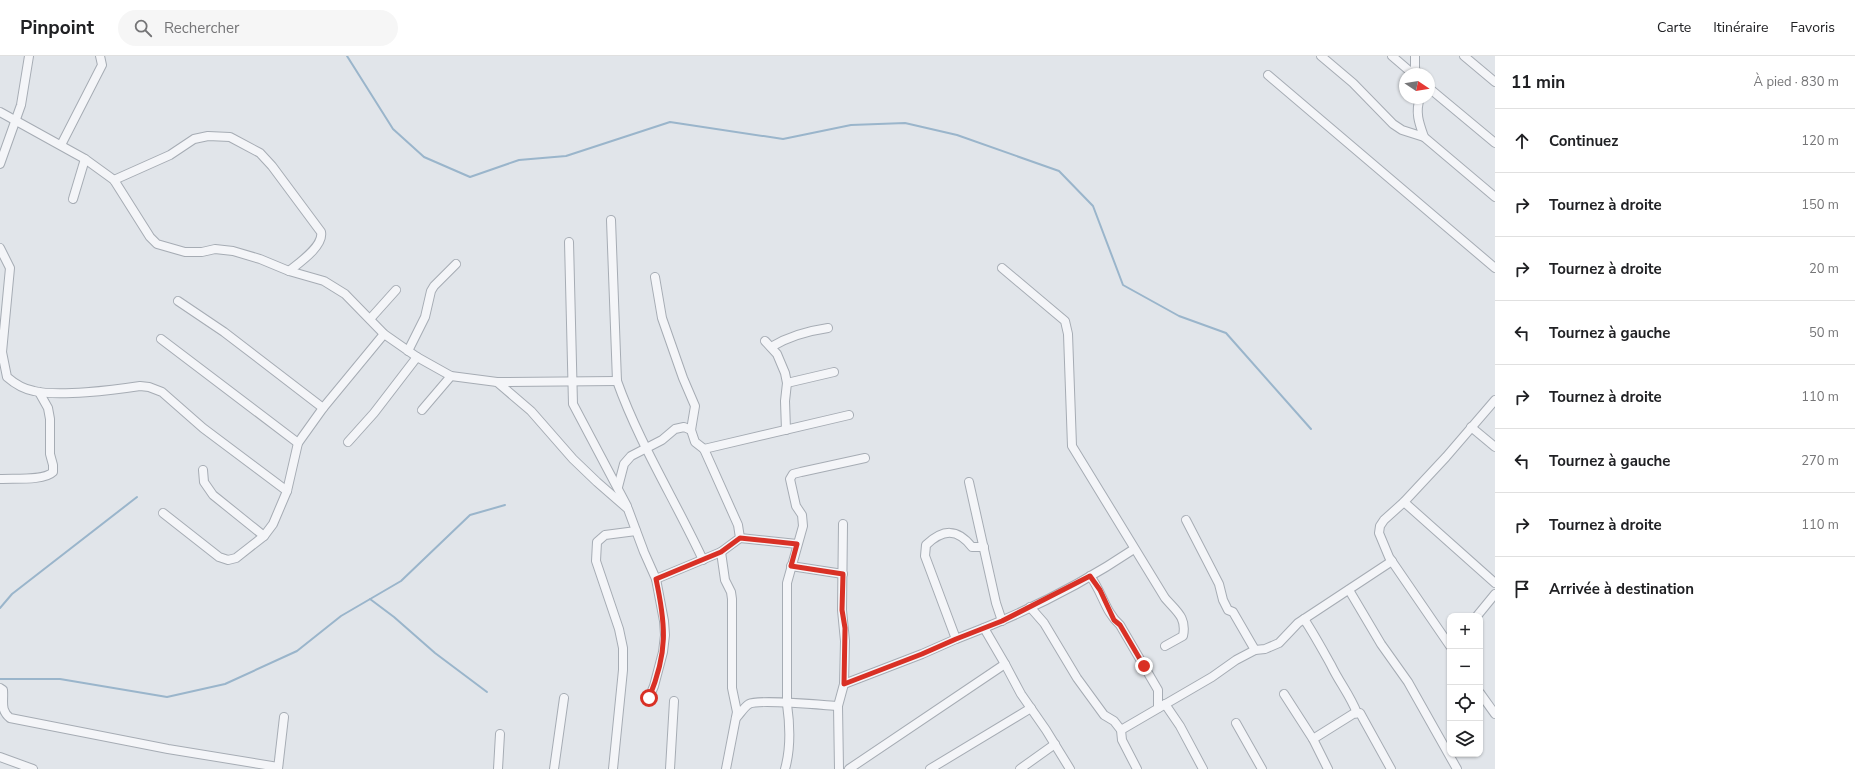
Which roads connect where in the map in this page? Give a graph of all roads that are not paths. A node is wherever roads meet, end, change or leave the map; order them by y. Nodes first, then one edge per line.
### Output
1 (29, 56) edge
2 (100, 56) edge
3 (1321, 56) edge
4 (1392, 56) edge
5 (1416, 56) edge
6 (1464, 56) edge
7 (1406, 68) edge
8 (1415, 68) edge
9 (1268, 75) dead end
10 (1495, 82) edge
11 (1435, 93) edge
12 (1417, 104) edge
13 (0, 112) edge
14 (15, 121) junction
15 (1424, 137) junction
16 (1495, 144) edge
17 (61, 145) junction
18 (84, 159) junction
19 (0, 164) edge
20 (114, 180) junction
21 (1495, 196) edge
22 (73, 199) dead end
23 (611, 220) dead end
24 (569, 242) dead end
25 (0, 248) edge
26 (456, 264) dead end
27 (1002, 268) dead end
28 (1495, 268) edge
29 (289, 271) junction
30 (656, 277) dead end
31 (396, 290) dead end
32 (178, 301) dead end
33 (370, 319) junction
34 (828, 328) dead end
35 (384, 334) junction
36 (161, 339) dead end
37 (408, 351) junction
38 (417, 357) junction
39 (834, 372) dead end
40 (451, 376) junction
41 (571, 381) junction
42 (617, 381) junction
43 (497, 382) junction
44 (787, 383) junction
45 (39, 392) junction
46 (1495, 400) edge
47 (324, 408) junction
48 (422, 410) dead end
49 (849, 415) dead end
50 (1471, 427) junction
51 (691, 430) junction
52 (786, 430) junction
53 (348, 442) dead end
54 (298, 443) junction
55 (1495, 447) edge
56 (646, 448) junction
57 (704, 449) junction
58 (865, 458) dead end
59 (203, 470) dead end
60 (0, 479) edge
61 (969, 482) dead end
62 (618, 487) junction
63 (287, 491) junction
64 (1404, 502) junction
65 (628, 509) junction
66 (162, 513) dead end
67 (1186, 520) dead end
68 (843, 524) dead end
69 (636, 531) junction
70 (264, 536) junction
71 (740, 538) junction
72 (797, 544) junction
73 (984, 547) junction
74 (1134, 548) junction
75 (721, 552) junction
76 (703, 560) junction
77 (1392, 561) junction
78 (791, 566) junction
79 (843, 574) junction
80 (1090, 576) junction
81 (656, 579) junction
82 (1495, 583) edge
83 (1349, 590) junction
84 (1495, 594) edge
85 (1030, 607) junction
86 (1479, 613) edge
87 (1304, 619) junction
88 (1002, 621) junction
89 (993, 625) junction
90 (984, 628) junction
91 (956, 639) junction
92 (991, 640) junction
93 (1447, 642) edge
94 (1165, 646) dead end
95 (1256, 650) junction
96 (1006, 664) junction
97 (844, 684) junction
98 (0, 688) edge
99 (1284, 694) dead end
100 (1483, 696) edge
101 (564, 698) dead end
102 (649, 698) dead end
103 (674, 701) dead end
104 (787, 704) junction
105 (838, 706) junction
106 (1162, 706) junction
107 (1031, 708) junction
108 (1357, 712) junction
109 (1495, 714) edge
110 (284, 717) dead end
111 (736, 718) junction
112 (1236, 723) dead end
113 (1120, 730) junction
114 (500, 734) dead end
115 (1313, 739) junction
116 (1055, 744) junction
117 (0, 757) edge
118 (278, 768) edge
119 (33, 769) edge
120 (498, 769) edge
121 (554, 769) edge
122 (613, 769) edge
123 (670, 769) edge
124 (726, 769) edge
125 (785, 769) edge
126 (840, 769) edge
127 (849, 769) edge
128 (930, 769) edge
129 (1020, 769) edge
130 (1070, 769) edge
131 (1137, 769) edge
132 (1202, 769) edge
133 (1262, 769) edge
134 (1328, 769) edge
135 (1391, 769) edge
136 (1457, 769) edge

1 - 14 street
2 - 17 street
3 - 15 street
4 - 7 street
5 - 8 street
6 - 10 street
9 - 28 street
11 - 16 street
12 - 15 street
13 - 14 street
14 - 17 street
14 - 19 street
15 - 21 street
17 - 18 street
18 - 20 street
18 - 22 street
20 - 29 street
20 - 29 street
23 - 42 street
24 - 41 street
25 - 45 street
26 - 37 street
27 - 74 street
29 - 33 street
30 - 51 street
31 - 33 street
32 - 47 street
33 - 35 street
34 - 44 street
35 - 37 street
35 - 47 street
36 - 54 street
37 - 38 street
38 - 40 street
38 - 53 street
39 - 44 street
40 - 43 street
40 - 48 street
41 - 42 street
41 - 43 street
41 - 62 street
42 - 56 street
43 - 65 street
44 - 52 street
45 - 60 street
45 - 63 street
46 - 50 street
47 - 54 street
49 - 52 street
50 - 55 street
50 - 64 street
51 - 56 street
51 - 57 street
52 - 57 street
54 - 63 street
56 - 62 street
56 - 76 street
57 - 71 street
58 - 72 street
59 - 70 street
61 - 73 street
62 - 65 street
63 - 70 street
64 - 77 street
64 - 82 street
65 - 69 street
66 - 70 street
67 - 95 street
68 - 79 street
69 - 81 street
69 - 122 street
71 - 72 street
71 - 75 street
72 - 78 street
73 - 88 street
73 - 91 street
74 - 80 street
74 - 94 street
75 - 76 street
75 - 111 street
76 - 81 street
77 - 83 street
77 - 93 street
78 - 79 street
78 - 104 street
79 - 97 street
80 - 85 street
80 - 106 street
81 - 102 street
83 - 87 street
83 - 136 street
84 - 86 street
85 - 88 street
85 - 113 street
87 - 95 street
87 - 108 street
88 - 89 street
89 - 90 street
89 - 92 street
90 - 91 street
90 - 92 street
91 - 97 street
92 - 96 street
95 - 106 street
96 - 107 street
96 - 127 street
97 - 105 street
98 - 118 street
99 - 115 street
100 - 109 street
101 - 121 street
103 - 123 street
104 - 105 street
104 - 111 street
104 - 125 street
105 - 126 street
106 - 113 street
106 - 132 street
107 - 116 street
107 - 128 street
108 - 115 street
108 - 135 street
110 - 118 street
111 - 124 street
112 - 133 street
113 - 131 street
114 - 120 street
115 - 134 street
116 - 129 street
116 - 130 street
117 - 119 street

